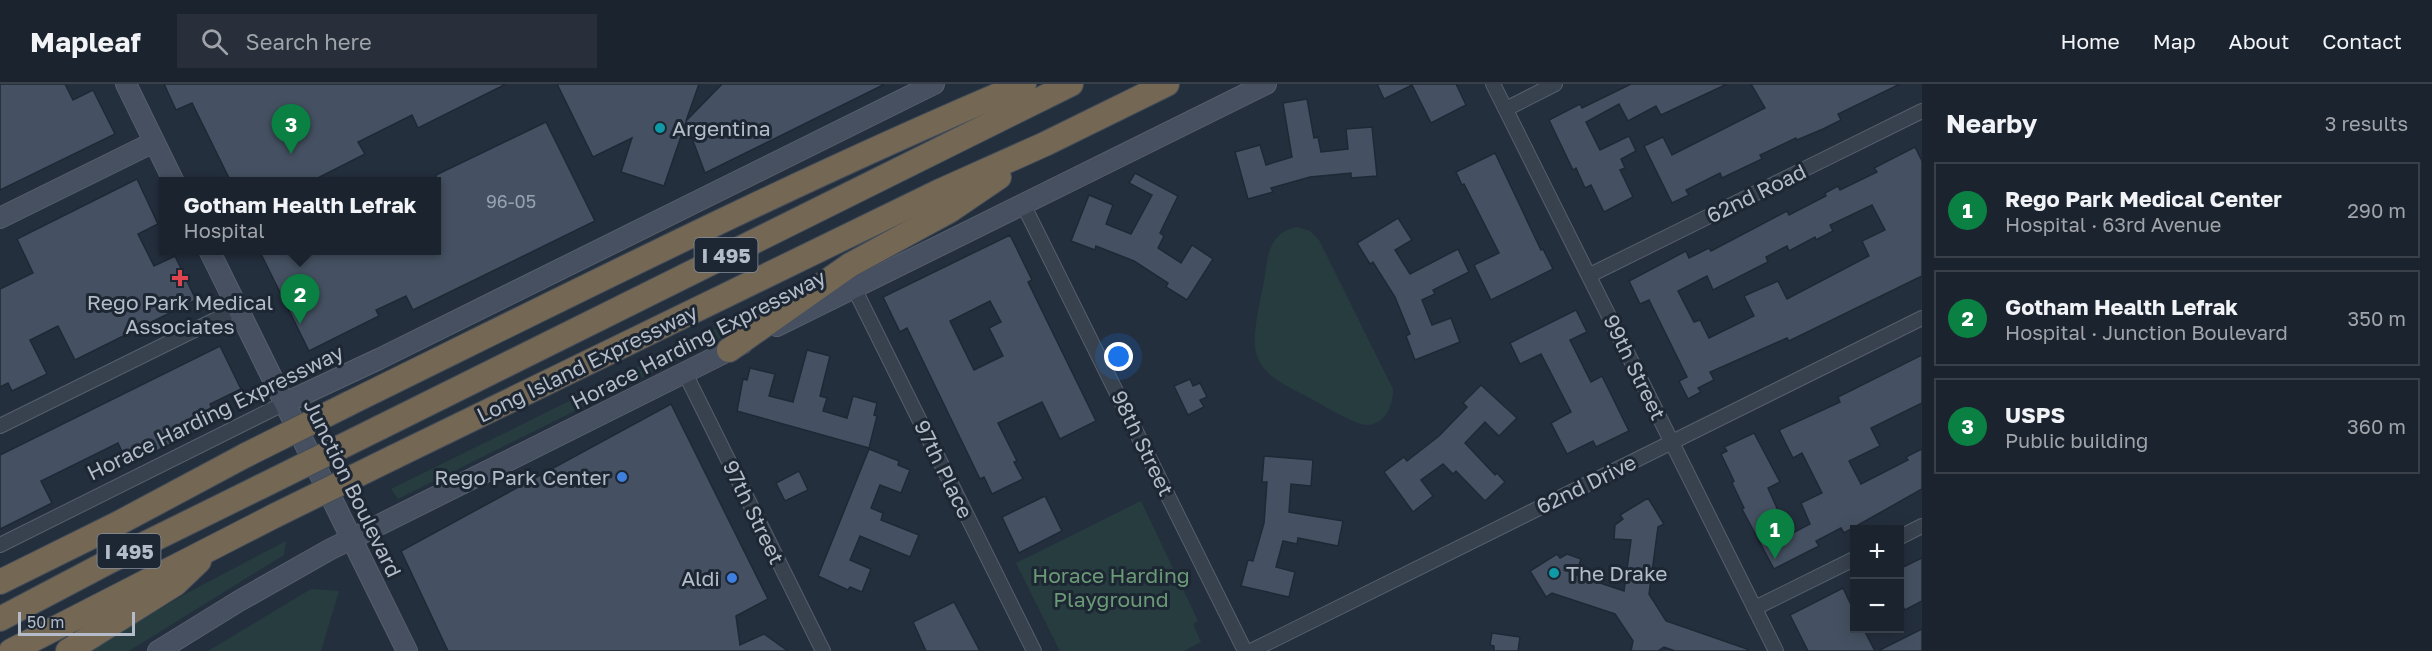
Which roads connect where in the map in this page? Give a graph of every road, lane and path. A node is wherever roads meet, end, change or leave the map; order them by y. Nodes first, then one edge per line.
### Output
1 (126, 84) edge
2 (934, 84) edge
3 (983, 84) edge
4 (1024, 84) edge
5 (1071, 84) edge
6 (1167, 84) edge
7 (1266, 84) edge
8 (1493, 84) edge
9 (1555, 84) edge
10 (1506, 108) junction
11 (1922, 111) edge
12 (154, 142) junction
13 (1045, 144) junction
14 (172, 177) edge
15 (1023, 204) junction
16 (730, 216) junction
17 (0, 218) edge
18 (210, 255) edge
19 (1590, 275) junction
20 (854, 288) junction
21 (237, 309) junction
22 (1922, 318) edge
23 (729, 350) junction
24 (685, 373) junction
25 (285, 403) junction
26 (0, 426) edge
27 (1672, 442) junction
28 (191, 482) junction
29 (1922, 526) edge
30 (1904, 535) edge
31 (351, 539) junction
32 (0, 545) edge
33 (213, 547) junction
34 (1850, 561) edge
35 (0, 571) edge
36 (0, 582) edge
37 (1755, 608) junction
38 (0, 619) edge
39 (11, 651) edge
40 (68, 651) edge
41 (158, 651) edge
42 (407, 651) edge
43 (823, 651) edge
44 (1034, 651) edge
45 (1245, 651) edge
46 (1251, 651) edge
47 (1776, 651) edge

1 - 12 main road
2 - 25 main road, Horace Harding Expressway
3 - 16 highway
4 - 16 highway
5 - 38 highway, Long Island Expressway / I 495, bridge
6 - 13 highway, Long Island Expressway / I 495
7 - 15 main road, Horace Harding Expressway
8 - 10 street, 99th Street
9 - 10 street
10 - 19 street, 99th Street
11 - 19 street, 62nd Road
12 - 14 main road
12 - 17 main road
13 - 23 highway
13 - 33 highway, Long Island Expressway / I 495, bridge
15 - 20 main road, Horace Harding Expressway
15 - 45 street, 98th Street
16 - 28 highway, bridge
18 - 21 main road, Junction Boulevard
19 - 27 street, 99th Street
20 - 23 main road, Horace Harding Expressway
20 - 44 street, 97th Place
21 - 25 main road, Junction Boulevard
21 - 26 street
22 - 27 street, 62nd Drive
23 - 24 main road, Horace Harding Expressway
24 - 31 main road, Horace Harding Expressway
24 - 43 street, 97th Street
25 - 31 main road, Junction Boulevard
25 - 32 street, Horace Harding Expressway
27 - 37 street, 99th Street
27 - 46 street, 62nd Drive
28 - 35 highway
28 - 36 highway
29 - 30 street
31 - 41 main road, Horace Harding Expressway
31 - 42 main road, Junction Boulevard
33 - 39 highway, Long Island Expressway / I 495
33 - 40 highway
34 - 37 street
37 - 47 street, 99th Street

